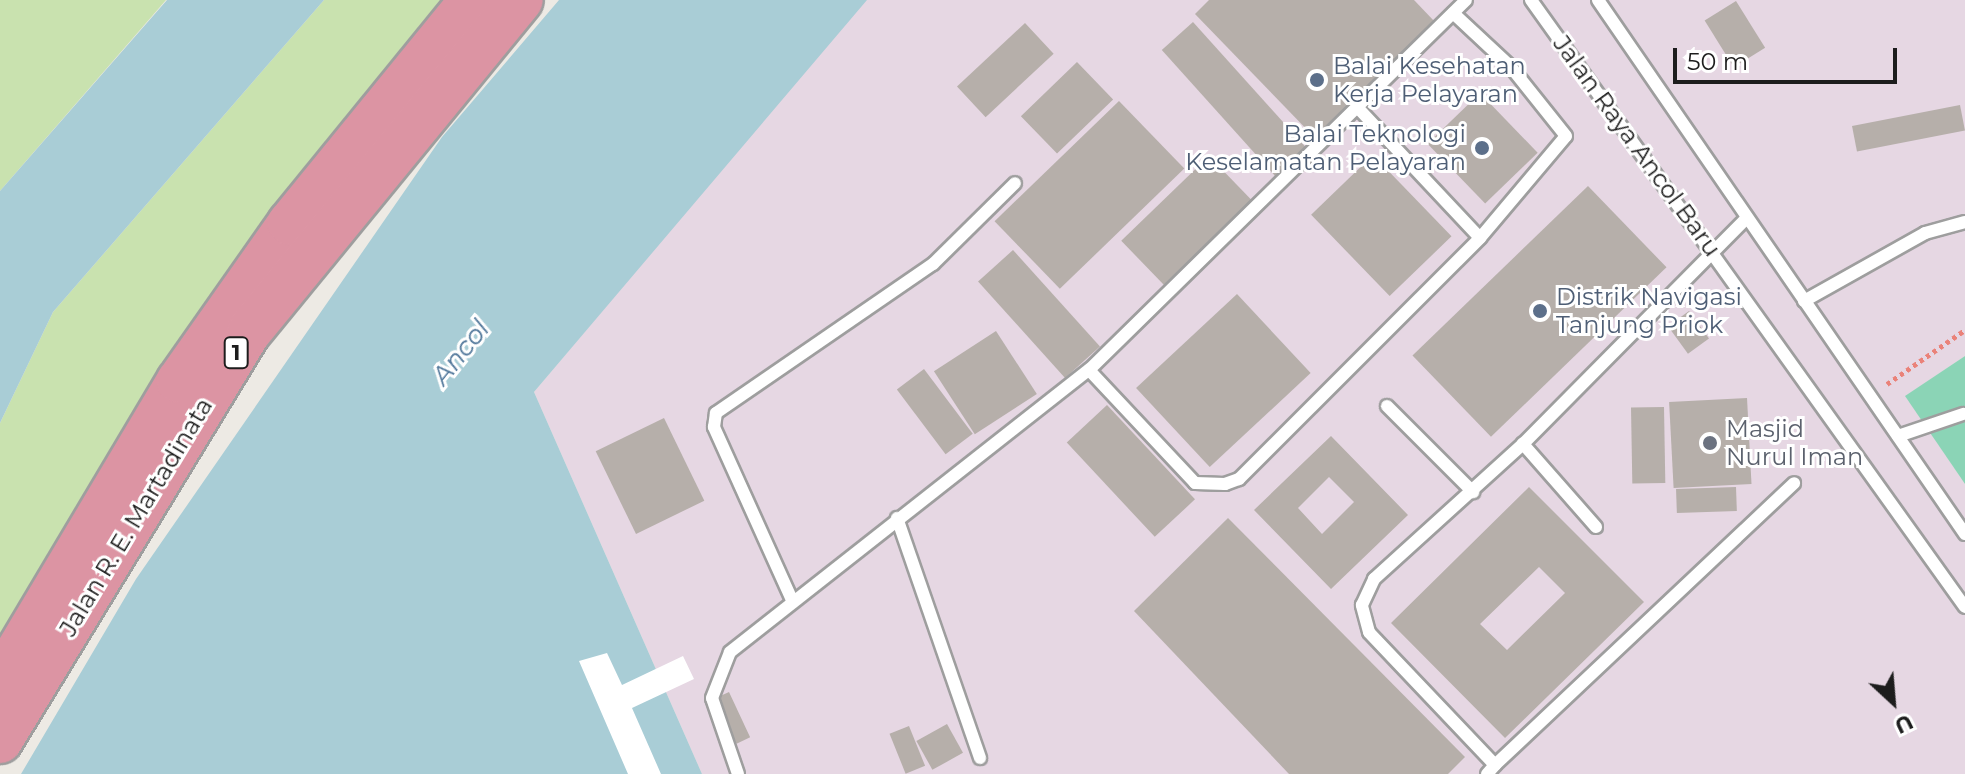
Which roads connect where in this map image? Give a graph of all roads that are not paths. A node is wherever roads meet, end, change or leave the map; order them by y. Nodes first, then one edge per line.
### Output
1 (472, 0) edge
2 (521, 0) edge
3 (1466, 0) edge
4 (1531, 0) edge
5 (1598, 0) edge
6 (1453, 13) junction
7 (1358, 108) junction
8 (1011, 186) dead end
9 (1747, 218) junction
10 (1965, 222) edge
11 (1480, 238) junction
12 (1714, 252) junction
13 (1804, 301) junction
14 (1089, 370) junction
15 (1387, 406) dead end
16 (1964, 415) edge
17 (1898, 436) junction
18 (1523, 444) junction
19 (1794, 483) dead end
20 (1473, 492) junction
21 (897, 518) junction
22 (1596, 527) dead end
23 (1965, 534) edge
24 (792, 600) junction
25 (1965, 607) edge
26 (0, 681) edge
27 (0, 741) edge
28 (980, 758) dead end
29 (1491, 770) edge
30 (738, 774) edge

1 - 26 highway, Jalan R. E. Martadinata / 1
2 - 27 highway, Jalan R. E. Martadinata / 1
3 - 6 lane
4 - 12 lane, Jalan Raya Ancol Baru
5 - 9 lane
6 - 7 lane
6 - 11 lane
7 - 11 lane
7 - 14 lane
8 - 24 lane
9 - 12 lane
9 - 13 lane
10 - 13 lane
11 - 14 lane
12 - 18 lane
12 - 25 lane, Jalan Raya Ancol Baru
13 - 17 lane
14 - 21 lane
15 - 20 lane
16 - 17 lane
17 - 23 lane
18 - 20 lane
18 - 22 lane
19 - 29 lane
20 - 29 lane
21 - 24 lane
21 - 28 lane
24 - 30 lane

